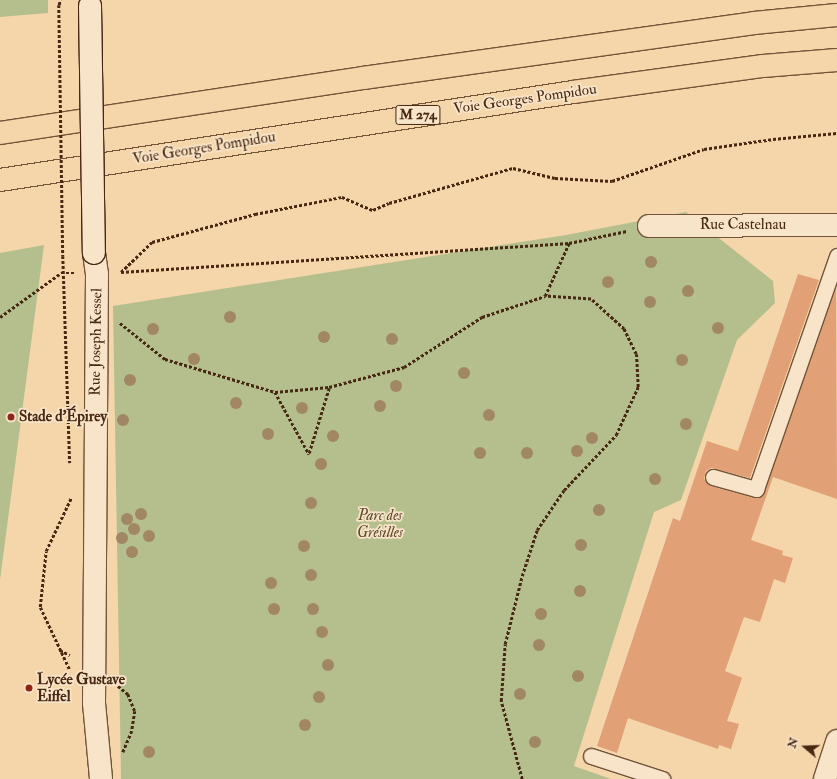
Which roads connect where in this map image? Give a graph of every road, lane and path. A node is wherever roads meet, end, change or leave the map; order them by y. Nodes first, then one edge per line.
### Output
1 (60, 0) edge
2 (90, 3) edge
3 (837, 15) edge
4 (837, 60) edge
5 (0, 133) edge
6 (837, 133) edge
7 (0, 180) edge
8 (837, 225) edge
9 (650, 226) joint
10 (569, 243) junction
11 (837, 256) edge
12 (61, 272) junction
13 (121, 272) junction
14 (97, 274) junction
15 (545, 296) junction
16 (95, 303) junction
17 (0, 317) edge
18 (329, 387) junction
19 (275, 392) junction
20 (70, 465) dead end
21 (713, 477) dead end
22 (72, 495) dead end
23 (60, 650) dead end
24 (837, 741) edge
25 (591, 756) dead end
26 (102, 779) edge
27 (522, 779) edge
28 (662, 779) edge
29 (825, 779) edge

1 - 12 path, bridge
2 - 14 street, Rue Joseph Kessel, bridge
3 - 5 highway
4 - 7 highway, Voie Georges Pompidou / M 274
6 - 13 path
8 - 9 street, Rue Castelnau
9 - 10 path
10 - 13 path
10 - 15 path
11 - 21 lane
12 - 14 path
12 - 17 path
12 - 20 path
13 - 14 path
14 - 16 street, Rue Joseph Kessel
15 - 18 path
15 - 27 path
16 - 19 path
16 - 26 street, Rue Joseph Kessel
18 - 19 path
18 - 19 path
22 - 23 path
24 - 29 street
25 - 28 lane

